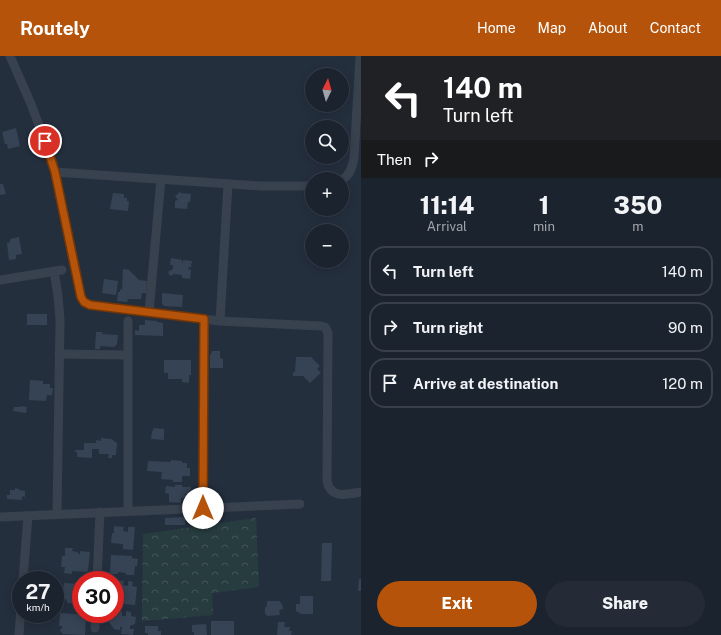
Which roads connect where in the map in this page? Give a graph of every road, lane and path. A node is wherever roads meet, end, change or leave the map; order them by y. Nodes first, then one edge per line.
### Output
1 (10, 56) edge
2 (360, 56) edge
3 (55, 172) junction
4 (349, 174) edge
5 (161, 179) junction
6 (228, 184) junction
7 (305, 186) edge
8 (0, 280) edge
9 (149, 312) junction
10 (204, 319) junction
11 (128, 321) dead end
12 (220, 321) junction
13 (59, 354) junction
14 (128, 355) junction
15 (361, 492) edge
16 (300, 504) dead end
17 (203, 508) junction
18 (128, 511) junction
19 (100, 512) junction
20 (57, 514) junction
21 (28, 516) junction
22 (0, 517) edge
23 (24, 571) edge
24 (97, 571) edge
25 (20, 623) edge
26 (95, 623) edge
27 (95, 628) dead end
28 (19, 635) edge

1 - 3 street
2 - 4 street
3 - 5 street
3 - 9 street
5 - 6 street
5 - 9 street
6 - 7 street
6 - 12 street
8 - 13 street
9 - 10 street
10 - 12 street
10 - 17 street
11 - 14 street
12 - 15 street
13 - 14 street
13 - 20 street
14 - 18 street
16 - 17 street
17 - 18 street
18 - 19 street
19 - 20 street
19 - 24 street
20 - 21 street
21 - 22 street
21 - 23 street
25 - 28 street
26 - 27 street

